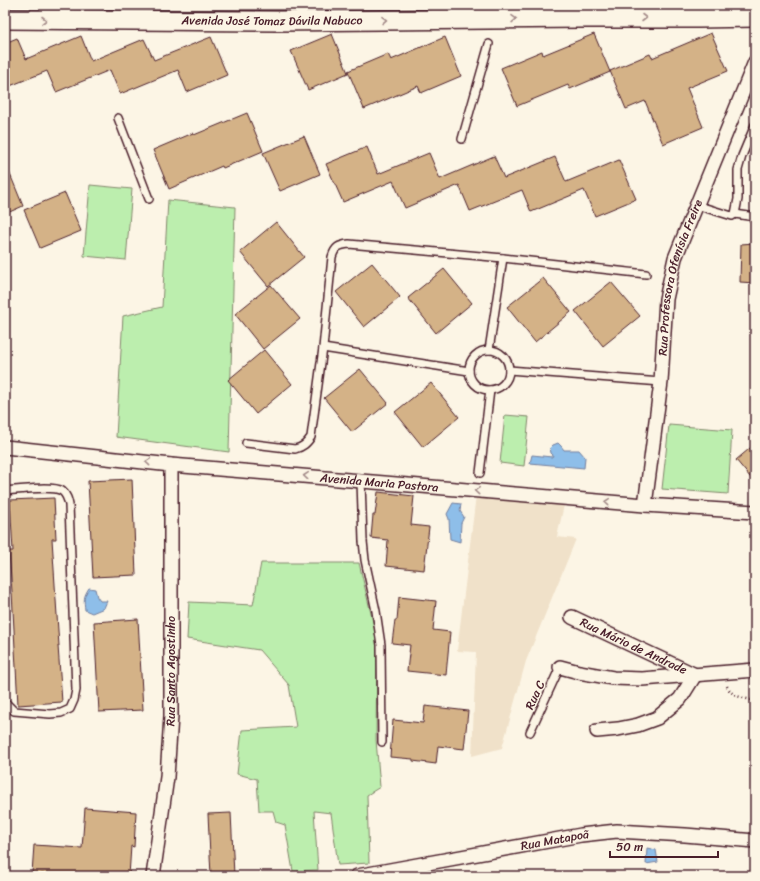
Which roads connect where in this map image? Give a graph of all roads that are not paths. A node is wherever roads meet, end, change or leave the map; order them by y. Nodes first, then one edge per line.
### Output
1 (580, 12) edge
2 (755, 16) edge
3 (5, 19) edge
4 (489, 44) dead end
5 (755, 62) edge
6 (118, 118) dead end
7 (755, 125) edge
8 (462, 138) dead end
9 (149, 199) dead end
10 (696, 205) junction
11 (735, 214) junction
12 (755, 217) edge
13 (503, 258) junction
14 (646, 274) dead end
15 (323, 348) junction
16 (489, 350) junction
17 (509, 370) junction
18 (469, 371) junction
19 (661, 382) junction
20 (490, 390) junction
21 (246, 443) dead end
22 (5, 447) edge
23 (171, 465) junction
24 (480, 473) dead end
25 (361, 481) junction
26 (5, 491) edge
27 (646, 505) junction
28 (755, 512) edge
29 (572, 617) dead end
30 (560, 667) joint
31 (755, 670) edge
32 (695, 675) junction
33 (5, 702) edge
34 (598, 731) dead end
35 (530, 732) dead end
36 (382, 742) dead end
37 (755, 841) edge
38 (154, 876) edge
39 (357, 876) edge

1 -> 2 main road, Avenida José Tomaz Dávila Nabuco
3 -> 1 main road, Avenida José Tomaz Dávila Nabuco
4 - 8 lane
5 - 10 street, Rua Professora Ofenísia Freire
6 - 9 lane
7 - 11 lane
10 - 11 lane
10 - 19 street, Rua Professora Ofenísia Freire
11 - 12 lane
13 - 14 lane
13 - 15 lane
13 - 16 lane
15 - 18 lane
15 - 21 lane
16 - 17 lane
16 - 18 lane
17 - 19 lane
17 - 20 lane
18 - 20 lane
19 - 27 street, Rua Professora Ofenísia Freire
20 - 24 lane
23 -> 22 street, Avenida Maria Pastora
25 -> 23 street, Avenida Maria Pastora
23 - 38 street, Rua Santo Agostinho
27 -> 25 street, Avenida Maria Pastora
25 - 36 lane
26 - 33 lane
27 - 28 street, Avenida Maria Pastora
29 - 32 street, Rua Mário de Andrade
30 - 32 street
30 - 35 lane, Rua C
31 - 32 street
32 - 34 street, Rua Mário de Andrade
37 - 39 street, Rua Matapoã

